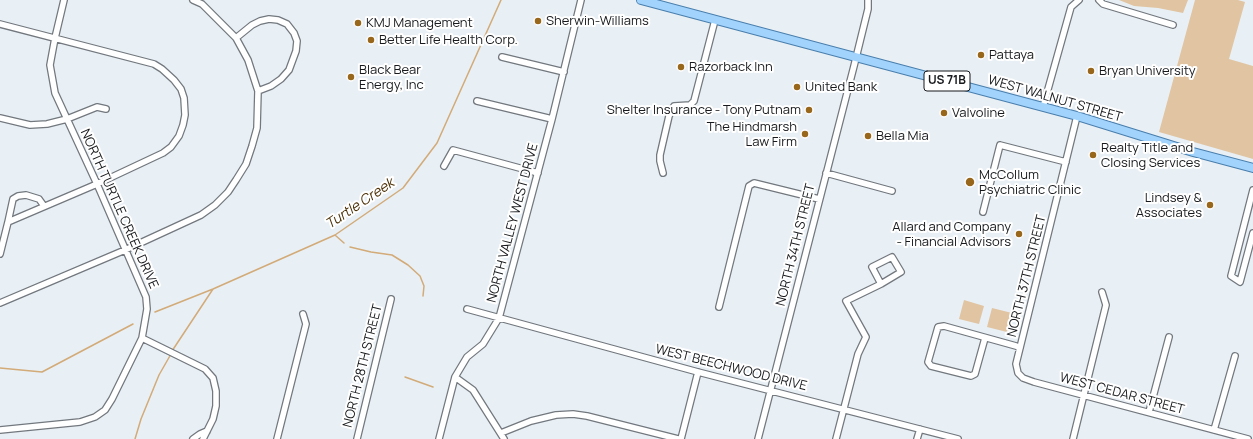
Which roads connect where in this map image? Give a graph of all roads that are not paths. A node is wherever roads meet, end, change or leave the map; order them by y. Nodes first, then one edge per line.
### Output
1 (64, 0) edge
2 (193, 0) edge
3 (582, 0) edge
4 (641, 0) edge
5 (868, 0) edge
6 (1079, 0) edge
7 (1099, 0) edge
8 (715, 20) junction
9 (0, 24) edge
10 (1173, 25) dead end
11 (55, 38) junction
12 (236, 38) junction
13 (502, 57) dead end
14 (856, 57) junction
15 (564, 72) junction
16 (258, 91) junction
17 (477, 101) dead end
18 (1043, 107) junction
19 (106, 109) dead end
20 (1077, 116) junction
21 (0, 118) edge
22 (67, 119) junction
23 (552, 119) junction
24 (1066, 162) junction
25 (444, 166) dead end
26 (1253, 168) edge
27 (538, 173) junction
28 (663, 173) dead end
29 (826, 173) junction
30 (97, 184) junction
31 (1253, 190) edge
32 (892, 191) dead end
33 (819, 199) junction
34 (44, 206) junction
35 (983, 212) dead end
36 (8, 222) junction
37 (1253, 233) edge
38 (125, 250) junction
39 (0, 254) edge
40 (881, 284) junction
41 (1102, 292) dead end
42 (391, 299) dead end
43 (0, 303) edge
44 (719, 307) dead end
45 (467, 309) dead end
46 (303, 314) dead end
47 (500, 318) junction
48 (142, 338) junction
49 (985, 338) junction
50 (1169, 338) dead end
51 (1020, 348) junction
52 (1235, 356) dead end
53 (698, 372) junction
54 (455, 377) junction
55 (771, 390) junction
56 (1084, 395) junction
57 (844, 409) junction
58 (1149, 412) junction
59 (920, 429) junction
60 (0, 430) edge
61 (1214, 430) junction
62 (207, 431) junction
63 (502, 436) edge
64 (193, 439) edge
65 (203, 439) edge
66 (277, 439) edge
67 (357, 439) edge
68 (439, 439) edge
69 (679, 439) edge
70 (758, 439) edge
71 (836, 439) edge
72 (917, 439) edge
73 (958, 439) edge
74 (1073, 439) edge
75 (1248, 439) edge

1 - 11 street, NORTH TURTLE CREEK DRIVE
2 - 12 street
3 - 15 street, NORTH VALLEY WEST DRIVE
4 - 8 main road, WEST WALNUT STREET / US 71B
5 - 14 street, NORTH 34TH STREET
6 - 18 street
7 - 10 street
8 - 14 main road, WEST WALNUT STREET / US 71B
8 - 28 street
9 - 11 street
11 - 22 street, NORTH TURTLE CREEK DRIVE
11 - 30 street
12 - 16 street
12 - 16 street
13 - 15 street
14 - 18 main road, WEST WALNUT STREET / US 71B
14 - 29 street, NORTH 34TH STREET
15 - 23 street, NORTH VALLEY WEST DRIVE
16 - 38 street
17 - 23 street
18 - 20 main road, WEST WALNUT STREET / US 71B
19 - 22 street
20 - 24 street, NORTH 37TH STREET
20 - 26 main road, WEST WALNUT STREET / US 71B
21 - 22 street
22 - 30 street, NORTH TURTLE CREEK DRIVE
23 - 27 street, NORTH VALLEY WEST DRIVE
24 - 35 street
24 - 51 street, NORTH 37TH STREET
25 - 27 street
27 - 47 street, NORTH VALLEY WEST DRIVE
29 - 32 street
29 - 33 street, NORTH 34TH STREET
30 - 34 street
30 - 38 street, NORTH TURTLE CREEK DRIVE
31 - 37 street
33 - 44 street
33 - 55 street, NORTH 34TH STREET
34 - 36 street
34 - 36 street
36 - 39 street
38 - 43 street
38 - 48 street, NORTH TURTLE CREEK DRIVE
40 - 40 street
40 - 57 street
41 - 56 street
42 - 67 street, NORTH 28TH STREET
45 - 47 street, WEST BEECHWOOD DRIVE
46 - 66 street
47 - 53 street, WEST BEECHWOOD DRIVE
47 - 54 street, NORTH VALLEY WEST DRIVE
48 - 60 street, NORTH TURTLE CREEK DRIVE
48 - 62 street
49 - 49 street
49 - 51 street
50 - 58 street
51 - 56 street, WEST CEDAR STREET
52 - 61 street
53 - 55 street, WEST BEECHWOOD DRIVE
53 - 69 street
54 - 63 street
54 - 68 street, NORTH VALLEY WEST DRIVE
55 - 57 street, WEST BEECHWOOD DRIVE
55 - 70 street, NORTH 34TH STREET
56 - 58 street, WEST CEDAR STREET
56 - 74 street
57 - 59 street, WEST BEECHWOOD DRIVE
57 - 71 street
58 - 61 street, WEST CEDAR STREET
59 - 72 street
59 - 73 street, WEST BEECHWOOD DRIVE
61 - 75 street, WEST CEDAR STREET
62 - 64 street
62 - 65 street
63 - 69 street

